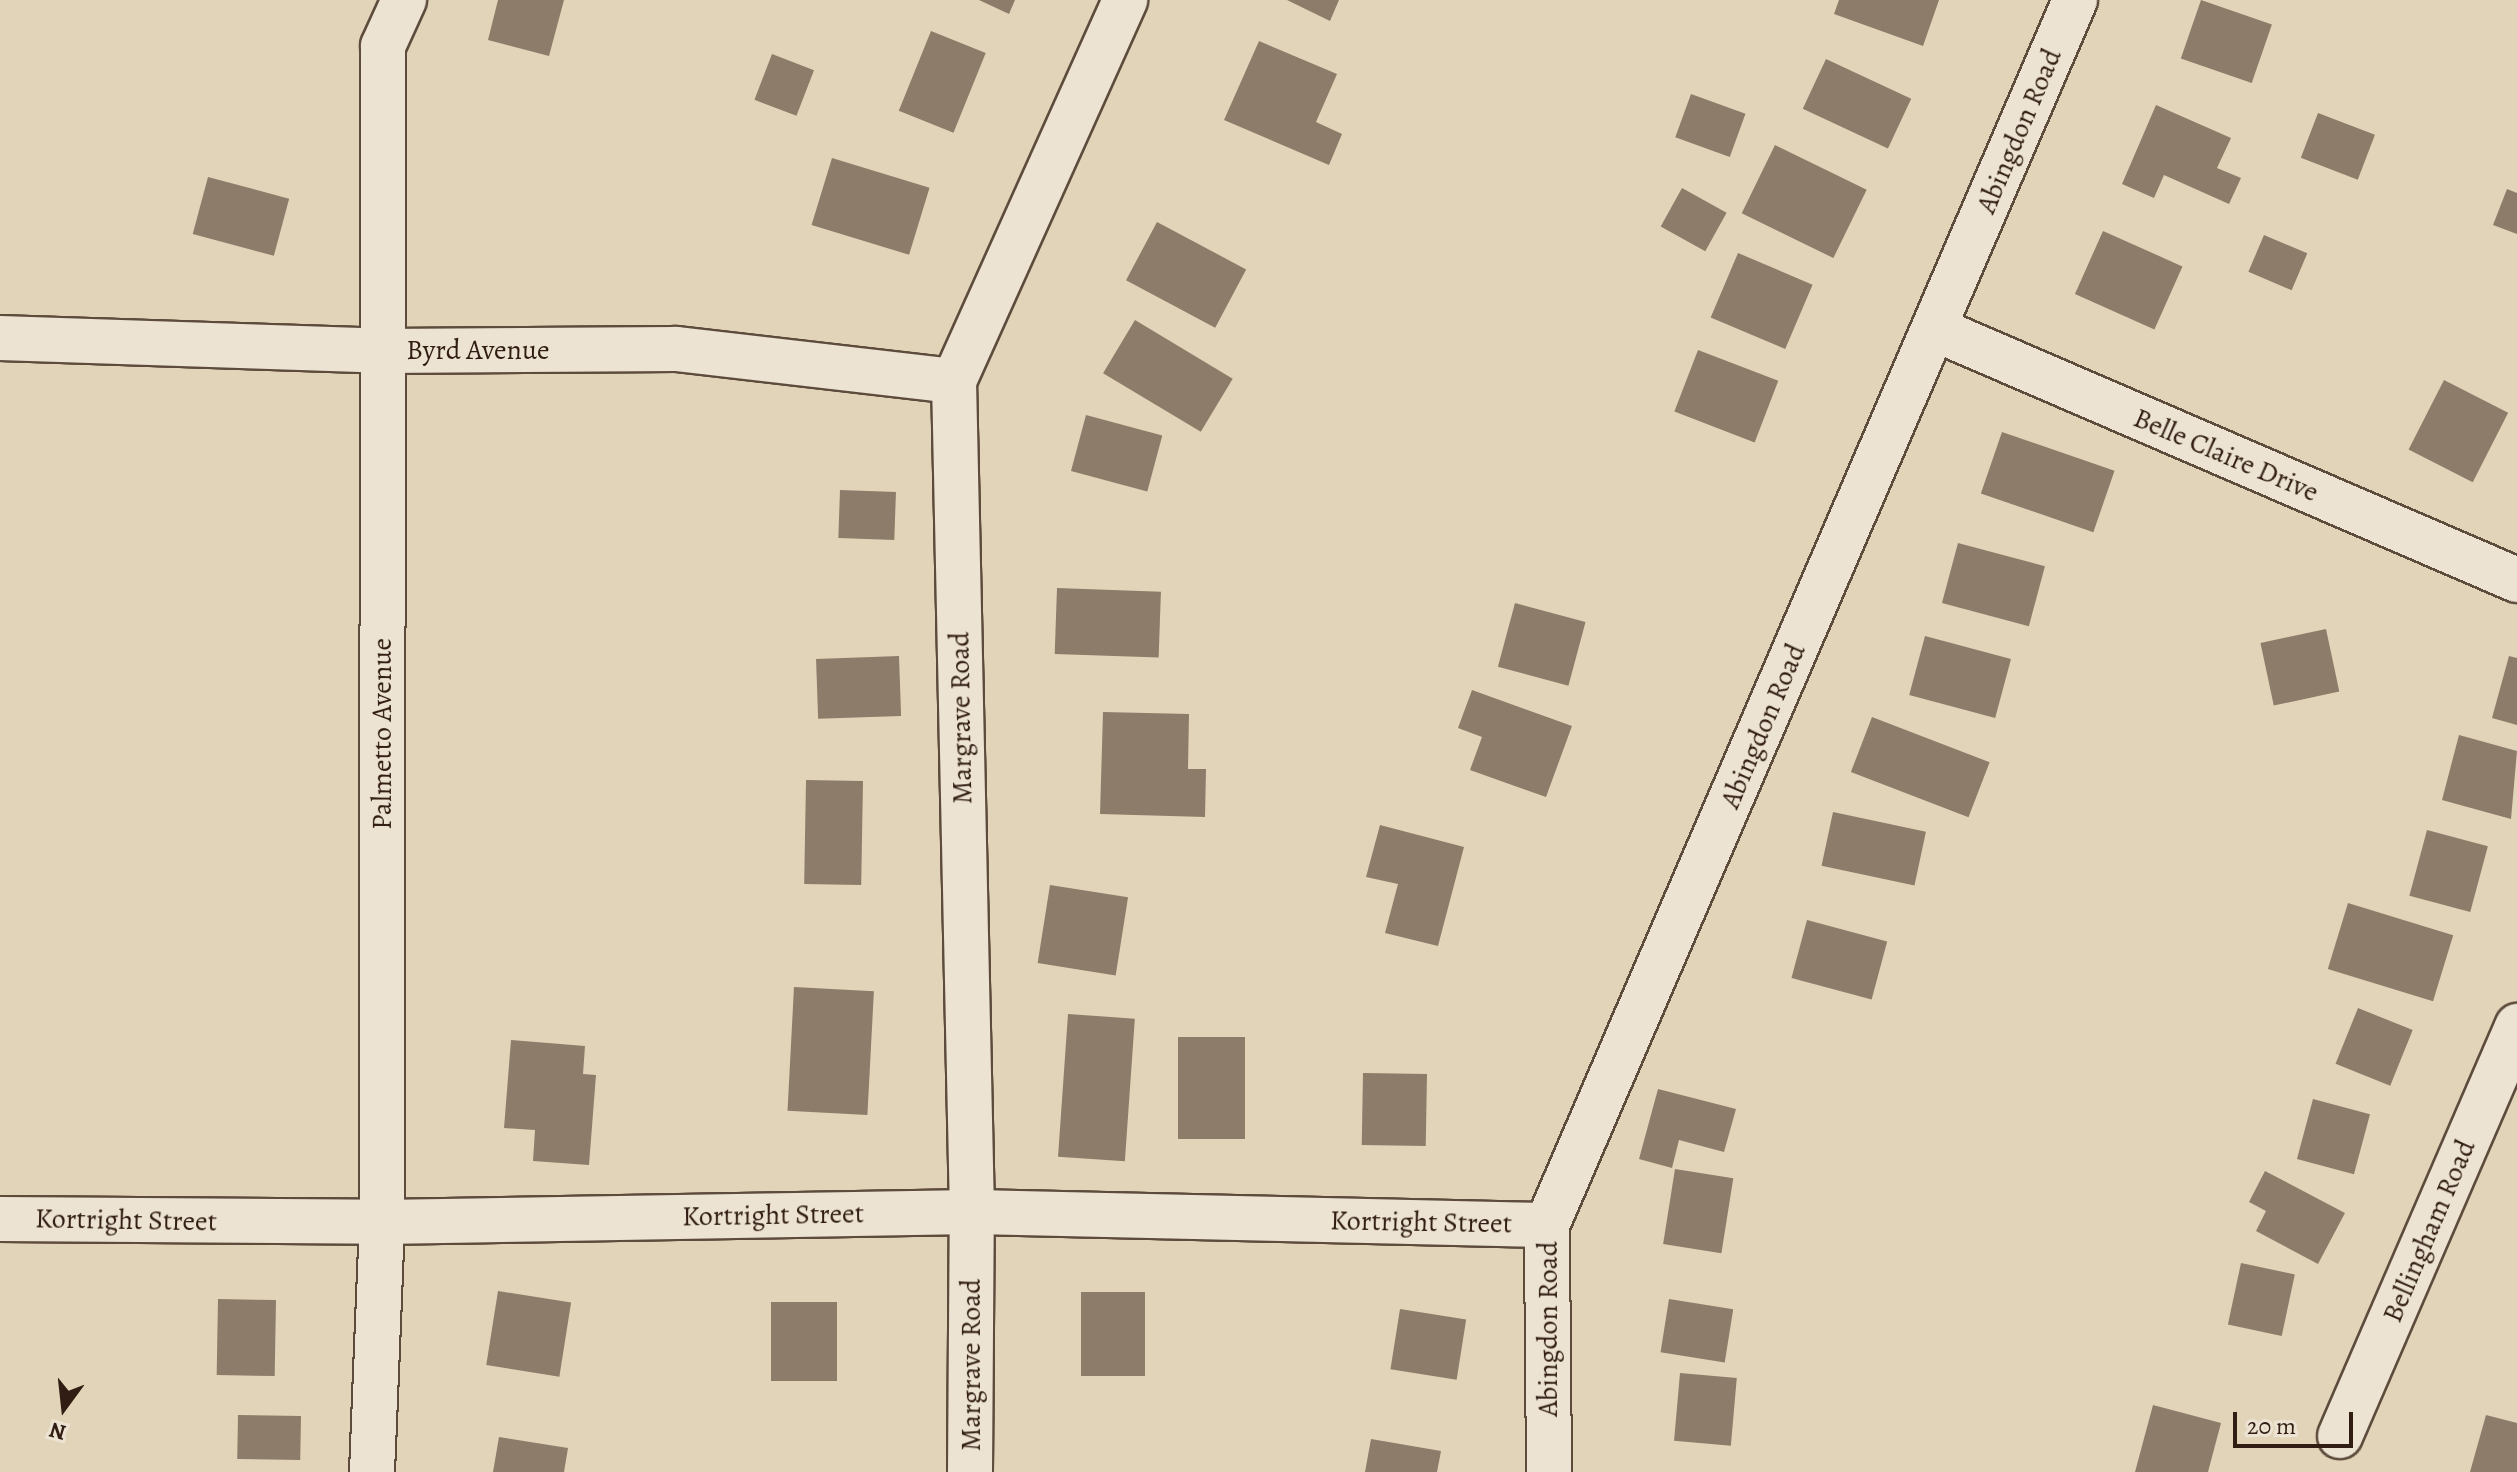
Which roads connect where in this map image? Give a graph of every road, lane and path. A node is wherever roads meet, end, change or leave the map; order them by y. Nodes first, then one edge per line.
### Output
1 (404, 0) edge
2 (1125, 0) edge
3 (2075, 0) edge
4 (1935, 329) junction
5 (0, 338) edge
6 (383, 351) junction
7 (954, 381) junction
8 (2517, 580) edge
9 (2517, 1026) edge
10 (972, 1212) junction
11 (0, 1219) edge
12 (382, 1222) junction
13 (1547, 1225) junction
14 (2340, 1436) dead end
15 (372, 1472) edge
16 (970, 1472) edge
17 (1549, 1472) edge

1 - 6 street, Palmetto Avenue
2 - 7 street, Margrave Road
3 - 4 street, Abingdon Road
4 - 8 street, Belle Claire Drive
4 - 13 street, Abingdon Road
5 - 6 street, Byrd Avenue
6 - 7 street, Byrd Avenue
6 - 12 street, Palmetto Avenue
7 - 10 street, Margrave Road
9 - 14 street, Bellingham Road
10 - 12 street, Kortright Street
10 - 13 street, Kortright Street
10 - 16 street, Margrave Road
11 - 12 street, Kortright Street
12 - 15 street, Palmetto Avenue
13 - 17 street, Abingdon Road

